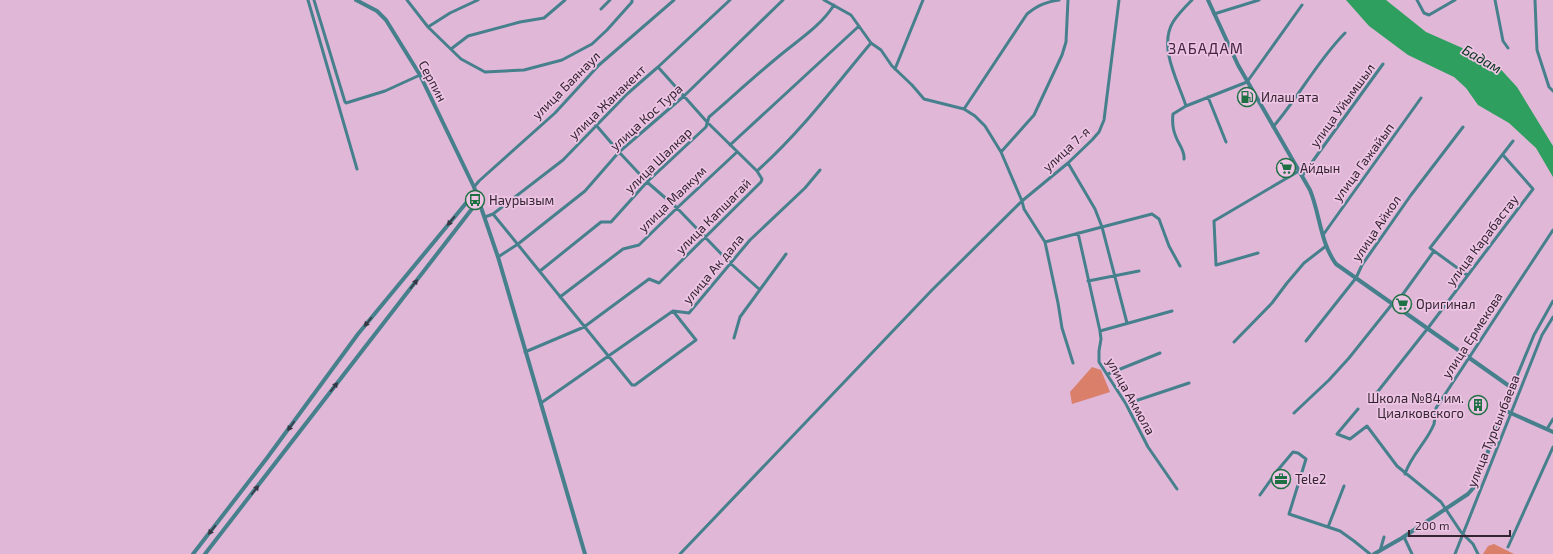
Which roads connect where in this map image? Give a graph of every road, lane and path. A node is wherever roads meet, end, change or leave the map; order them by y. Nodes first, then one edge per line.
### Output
1 (308, 0) edge
2 (314, 0) edge
3 (356, 0) edge
4 (407, 0) edge
5 (478, 0) edge
6 (565, 0) edge
7 (610, 0) edge
8 (632, 0) edge
9 (674, 0) edge
10 (730, 0) edge
11 (783, 0) edge
12 (824, 0) edge
13 (923, 0) edge
14 (1059, 0) edge
15 (1068, 0) edge
16 (1119, 0) edge
17 (1192, 0) edge
18 (1208, 0) edge
19 (1259, 0) edge
20 (1417, 0) edge
21 (1455, 0) edge
22 (1495, 0) edge
23 (1536, 0) edge
24 (834, 5) junction
25 (1302, 5) dead end
26 (601, 9) dead end
27 (1214, 14) junction
28 (859, 26) junction
29 (428, 27) junction
30 (1345, 33) dead end
31 (871, 43) junction
32 (1508, 48) dead end
33 (451, 49) junction
34 (1383, 64) dead end
35 (658, 68) junction
36 (895, 69) junction
37 (420, 75) junction
38 (1247, 82) junction
39 (1553, 91) edge
40 (684, 96) junction
41 (1208, 97) junction
42 (1421, 98) dead end
43 (1186, 106) junction
44 (964, 109) junction
45 (707, 122) junction
46 (596, 125) junction
47 (1273, 127) junction
48 (1463, 127) dead end
49 (1513, 141) dead end
50 (1226, 142) dead end
51 (730, 145) junction
52 (619, 152) junction
53 (737, 152) junction
54 (1001, 152) junction
55 (1503, 155) junction
56 (1184, 159) dead end
57 (1068, 163) junction
58 (357, 169) dead end
59 (820, 170) dead end
60 (1299, 170) junction
61 (757, 171) junction
62 (1302, 176) junction
63 (647, 182) junction
64 (475, 189) junction
65 (478, 201) junction
66 (1022, 201) junction
67 (677, 208) junction
68 (493, 214) junction
69 (485, 217) junction
70 (1102, 227) junction
71 (1553, 230) edge
72 (1078, 233) junction
73 (1322, 236) junction
74 (706, 238) junction
75 (1045, 242) junction
76 (518, 244) junction
77 (1326, 246) junction
78 (1434, 251) junction
79 (1258, 253) dead end
80 (786, 254) dead end
81 (498, 258) junction
82 (730, 263) junction
83 (1180, 266) dead end
84 (540, 271) junction
85 (1139, 271) dead end
86 (1467, 275) junction
87 (1114, 276) junction
88 (1356, 278) junction
89 (1088, 281) junction
90 (759, 289) junction
91 (560, 297) junction
92 (1553, 301) edge
93 (1394, 304) junction
94 (673, 311) junction
95 (1172, 311) dead end
96 (1553, 317) edge
97 (1127, 323) junction
98 (584, 327) junction
99 (1428, 328) junction
100 (1100, 331) junction
101 (734, 338) dead end
102 (1306, 341) dead end
103 (1234, 342) dead end
104 (525, 352) junction
105 (1160, 353) dead end
106 (608, 356) junction
107 (1470, 358) junction
108 (1072, 363) dead end
109 (1108, 374) junction
110 (1189, 383) dead end
111 (1512, 388) junction
112 (1375, 396) dead end
113 (541, 403) junction
114 (1126, 404) junction
115 (1358, 409) dead end
116 (1504, 410) junction
117 (1512, 412) junction
118 (1294, 413) dead end
119 (1553, 419) edge
120 (1547, 429) junction
121 (1553, 432) edge
122 (1553, 447) edge
123 (1406, 474) junction
124 (1344, 486) dead end
125 (1177, 489) dead end
126 (1260, 495) dead end
127 (1446, 509) junction
128 (1328, 527) junction
129 (1464, 534) junction
130 (1384, 537) dead end
131 (1404, 537) junction
132 (1508, 547) dead end
133 (1380, 551) junction
134 (193, 554) edge
135 (205, 554) edge
136 (585, 554) edge
137 (680, 554) edge
138 (1370, 554) edge
139 (1374, 554) edge
140 (1412, 554) edge
141 (1455, 554) edge
142 (1478, 554) edge

1 - 58 street
2 - 37 street
3 - 37 street, Серпин
4 - 29 street
5 - 29 street
6 - 33 street
7 - 26 street
8 - 33 street
9 - 64 street, улица Баянаул
10 - 35 street, улица Жанакент
11 - 40 street, улица Кос Тура
12 - 24 street
13 - 36 street
14 - 44 street
15 - 54 street
16 - 57 street, улица 7-я
17 - 43 street
18 - 27 street
19 - 27 street
20 - 21 street
22 - 32 street
23 - 39 street
24 - 28 street
24 - 45 street, улица Шалкар
25 - 38 street
27 - 38 street
28 - 31 street
28 - 51 street
29 - 33 street
30 - 47 street
31 - 36 street
31 - 61 street, улица Капшагай
34 - 62 street, улица Уйымшыл
35 - 40 street
35 - 46 street, улица Жанакент
36 - 44 street
37 - 64 street, Серпин
38 - 41 street
38 - 47 street
40 - 45 street
40 - 52 street, улица Кос Тура
41 - 43 street
41 - 50 street
42 - 73 street, улица Гажайып
43 - 56 street
44 - 54 street
45 - 51 street
45 - 63 street, улица Шалкар
46 - 52 street
46 - 68 street, улица Жанакент
47 - 60 street
48 - 88 street, улица Айкол
49 - 55 street
51 - 53 street
52 - 63 street
52 - 76 street, улица Кос Тура
53 - 61 street
53 - 67 street, улица Маякум
54 - 66 street
55 - 78 street
55 - 86 street, улица Карабастау
57 - 66 street, улица 7-я
57 - 70 street
59 - 82 street, улица Ак дала
60 - 62 street
60 - 79 street
61 - 74 street, улица Капшагай
62 - 73 street
63 - 67 street
63 - 84 street, улица Шалкар
64 - 65 street, Серпин
64 -> 134 street
65 - 69 street, Серпин
135 -> 65 street
66 - 75 street
66 - 137 street, улица 7-я
67 - 74 street
67 - 91 street, улица Маякум
68 - 69 street, улица Жанакент
68 - 76 street
69 - 81 street, Серпин
70 - 72 street
70 - 83 street
70 - 87 street
71 - 107 street, улица Ермекова
72 - 75 street
72 - 89 street, улица Акмола
73 - 77 street
74 - 82 street
74 - 98 street, улица Капшагай
75 - 108 street
76 - 81 street, улица Кос Тура
76 - 84 street
77 - 88 street
77 - 103 street
78 - 86 street
78 - 93 street
80 - 90 street
81 - 104 street, Серпин
82 - 90 street
82 - 94 street, улица Ак дала
84 - 91 street
85 - 87 street
86 - 99 street, улица Карабастау
87 - 89 street
87 - 97 street
88 - 93 street
88 - 102 street, улица Айкол
89 - 100 street, улица Акмола
90 - 101 street
91 - 98 street
92 - 111 street, улица Турсынбаева
93 - 99 street
93 - 118 street
94 - 106 street, улица Ак дала
94 - 106 street
95 - 97 street
96 - 117 street, улица Турсынбаева
97 - 100 street
98 - 104 street, улица Капшагай
98 - 106 street
99 - 107 street
99 - 112 street, улица Карабастау
100 - 109 street, улица Акмола
104 - 113 street, Серпин
105 - 109 street
106 - 113 street, улица Ак дала
107 - 111 street
107 - 123 street, улица Ермекова
109 - 114 street, улица Акмола
110 - 114 street
111 - 116 street, улица Турсынбаева
113 - 136 street, Серпин
114 - 125 street, улица Акмола
115 - 123 street
116 - 117 street
116 - 127 street, улица Турсынбаева
117 - 120 street
117 - 129 street, улица Турсынбаева
119 - 120 street
120 - 121 street
122 - 132 street
123 - 127 street
124 - 128 street
126 - 128 street
127 - 129 street
127 - 131 street, улица Турсынбаева
128 - 138 street
129 - 141 street, улица Турсынбаева
129 - 142 street
130 - 133 street
131 - 133 street, улица Турсынбаева
131 - 140 street
133 - 139 street, улица Турсынбаева

